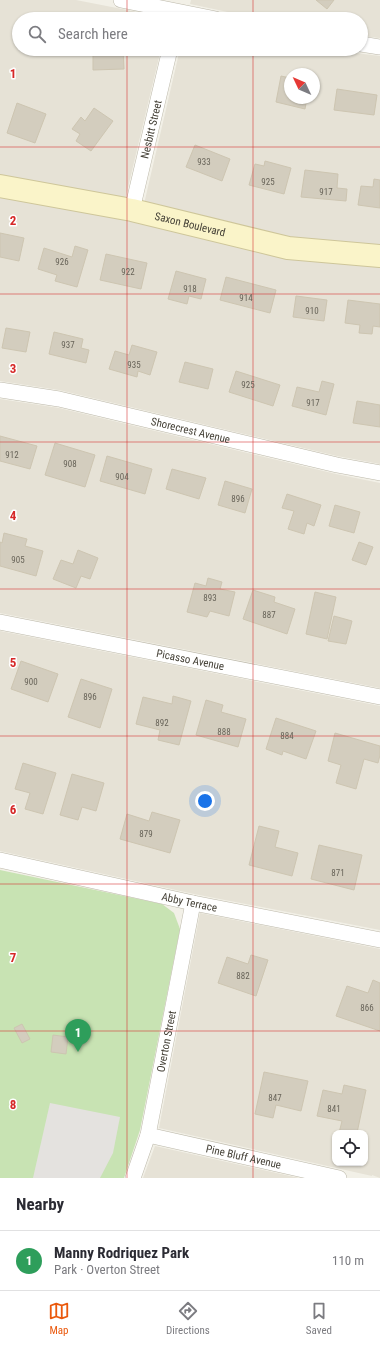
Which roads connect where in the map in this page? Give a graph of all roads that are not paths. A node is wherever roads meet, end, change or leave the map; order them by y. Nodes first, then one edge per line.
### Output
1 (121, 0) edge
2 (179, 10) edge
3 (368, 45) edge
4 (380, 47) edge
5 (168, 56) edge
6 (0, 186) edge
7 (132, 210) junction
8 (380, 256) edge
9 (0, 390) edge
10 (380, 473) edge
11 (0, 622) edge
12 (380, 697) edge
13 (0, 860) edge
14 (193, 903) junction
15 (380, 940) edge
16 (148, 1135) junction
17 (133, 1178) edge
18 (339, 1178) edge

1 - 2 street
3 - 4 street
5 - 7 street, Nesbitt Street
6 - 7 main road, Saxon Boulevard
7 - 8 main road, Saxon Boulevard
9 - 10 street, Shorecrest Avenue
11 - 12 street, Picasso Avenue
13 - 14 street, Abby Terrace
14 - 15 street, Abby Terrace
14 - 16 street, Overton Street
16 - 17 street, Overton Street
16 - 18 street, Pine Bluff Avenue

